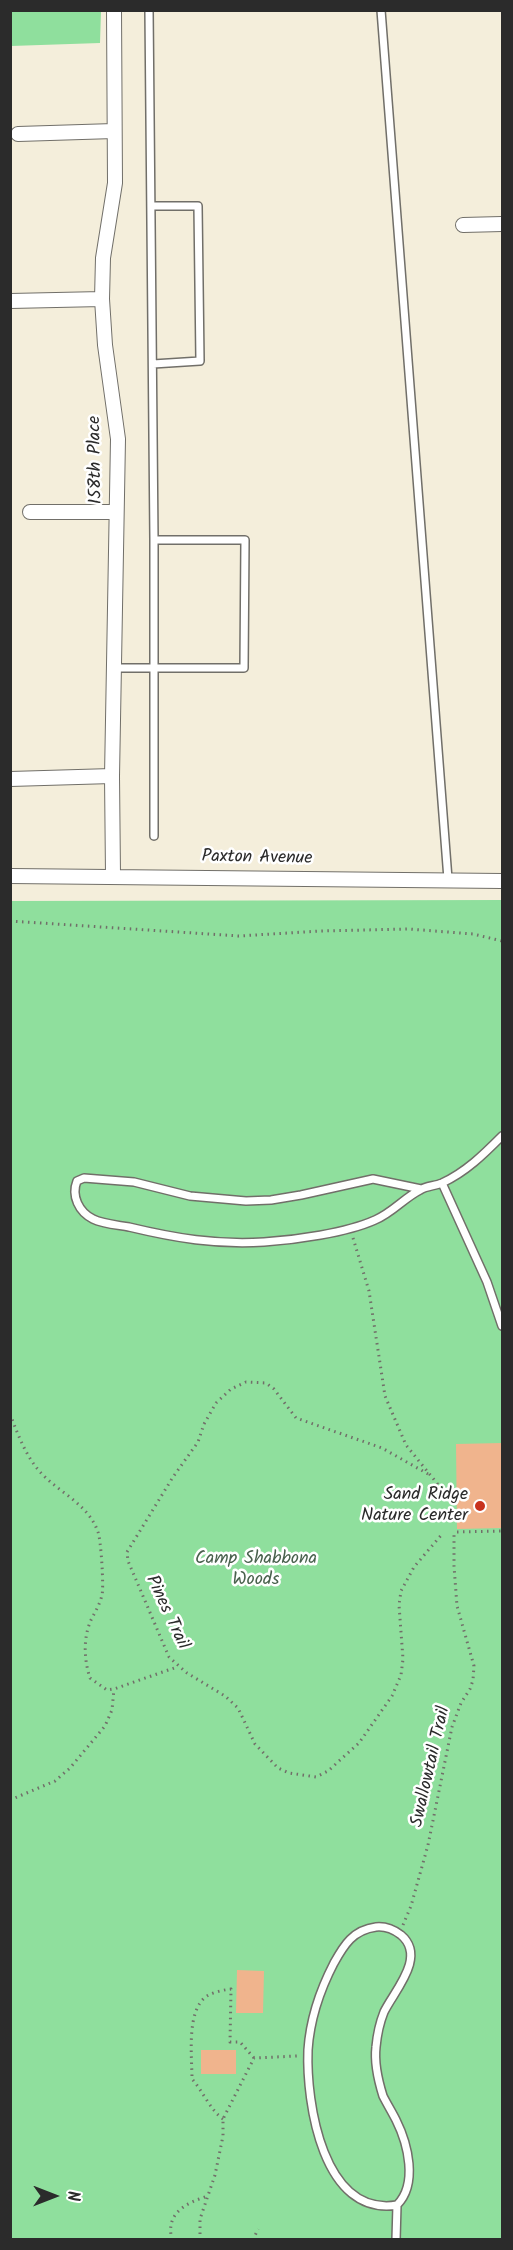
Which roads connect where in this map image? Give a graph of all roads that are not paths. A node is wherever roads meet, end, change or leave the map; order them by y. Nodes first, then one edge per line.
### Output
1 (114, 10) edge
2 (149, 10) edge
3 (381, 10) edge
4 (114, 132) junction
5 (18, 134) dead end
6 (151, 206) junction
7 (502, 224) edge
8 (463, 225) dead end
9 (102, 299) junction
10 (10, 301) edge
11 (153, 364) junction
12 (30, 512) dead end
13 (116, 512) junction
14 (154, 540) junction
15 (114, 668) junction
16 (154, 668) junction
17 (112, 776) junction
18 (10, 779) edge
19 (154, 836) dead end
20 (113, 875) junction
21 (10, 876) edge
22 (448, 879) junction
23 (502, 881) edge
24 (502, 1136) edge
25 (442, 1182) junction
26 (421, 1189) junction
27 (502, 1326) edge
28 (397, 2205) junction
29 (396, 2240) edge

1 - 4 street, 158th Place
2 - 6 lane
3 - 22 lane
4 - 5 street
4 - 9 street, 158th Place
6 - 11 lane
6 - 11 lane
7 - 8 street
9 - 10 street
9 - 13 street, 158th Place
11 - 14 lane
12 - 13 street
13 - 15 street, 158th Place
14 - 16 lane
14 - 16 lane
15 - 16 lane
15 - 17 street, 158th Place
16 - 19 lane
17 - 18 street
17 - 20 street, 158th Place
20 - 21 street, Paxton Avenue
20 - 22 street, Paxton Avenue
22 - 23 street, Paxton Avenue
24 - 25 lane
25 - 26 lane
25 - 27 lane
26 - 26 lane
28 - 28 lane
28 - 29 lane

